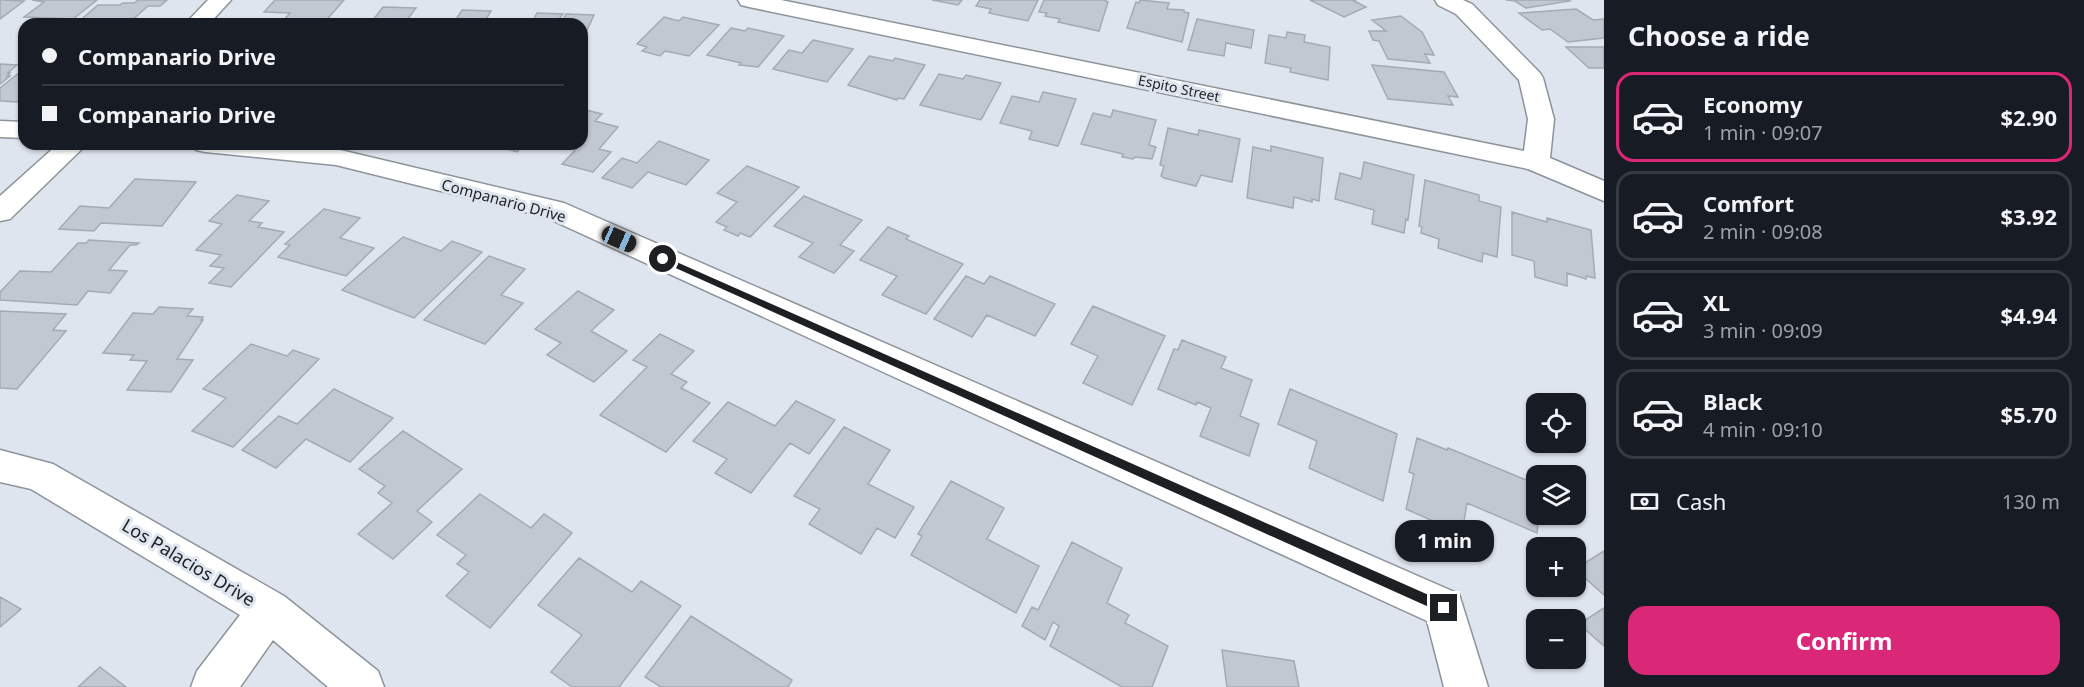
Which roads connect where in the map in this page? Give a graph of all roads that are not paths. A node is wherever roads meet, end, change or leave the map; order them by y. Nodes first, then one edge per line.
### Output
1 (220, 0) edge
2 (749, 0) edge
3 (1446, 0) edge
4 (202, 18) edge
5 (0, 129) edge
6 (18, 130) edge
7 (67, 150) edge
8 (261, 150) edge
9 (1536, 162) junction
10 (1604, 192) edge
11 (0, 212) edge
12 (0, 466) edge
13 (269, 610) junction
14 (213, 687) edge
15 (362, 687) edge
16 (1466, 687) edge

1 - 4 street
2 - 9 street, Espito Street
3 - 9 street
5 - 6 street
7 - 11 street
8 - 16 street, Companario Drive
9 - 10 street, Espito Street
12 - 13 street, Los Palacios Drive
13 - 14 street
13 - 15 street, Los Palacios Drive

